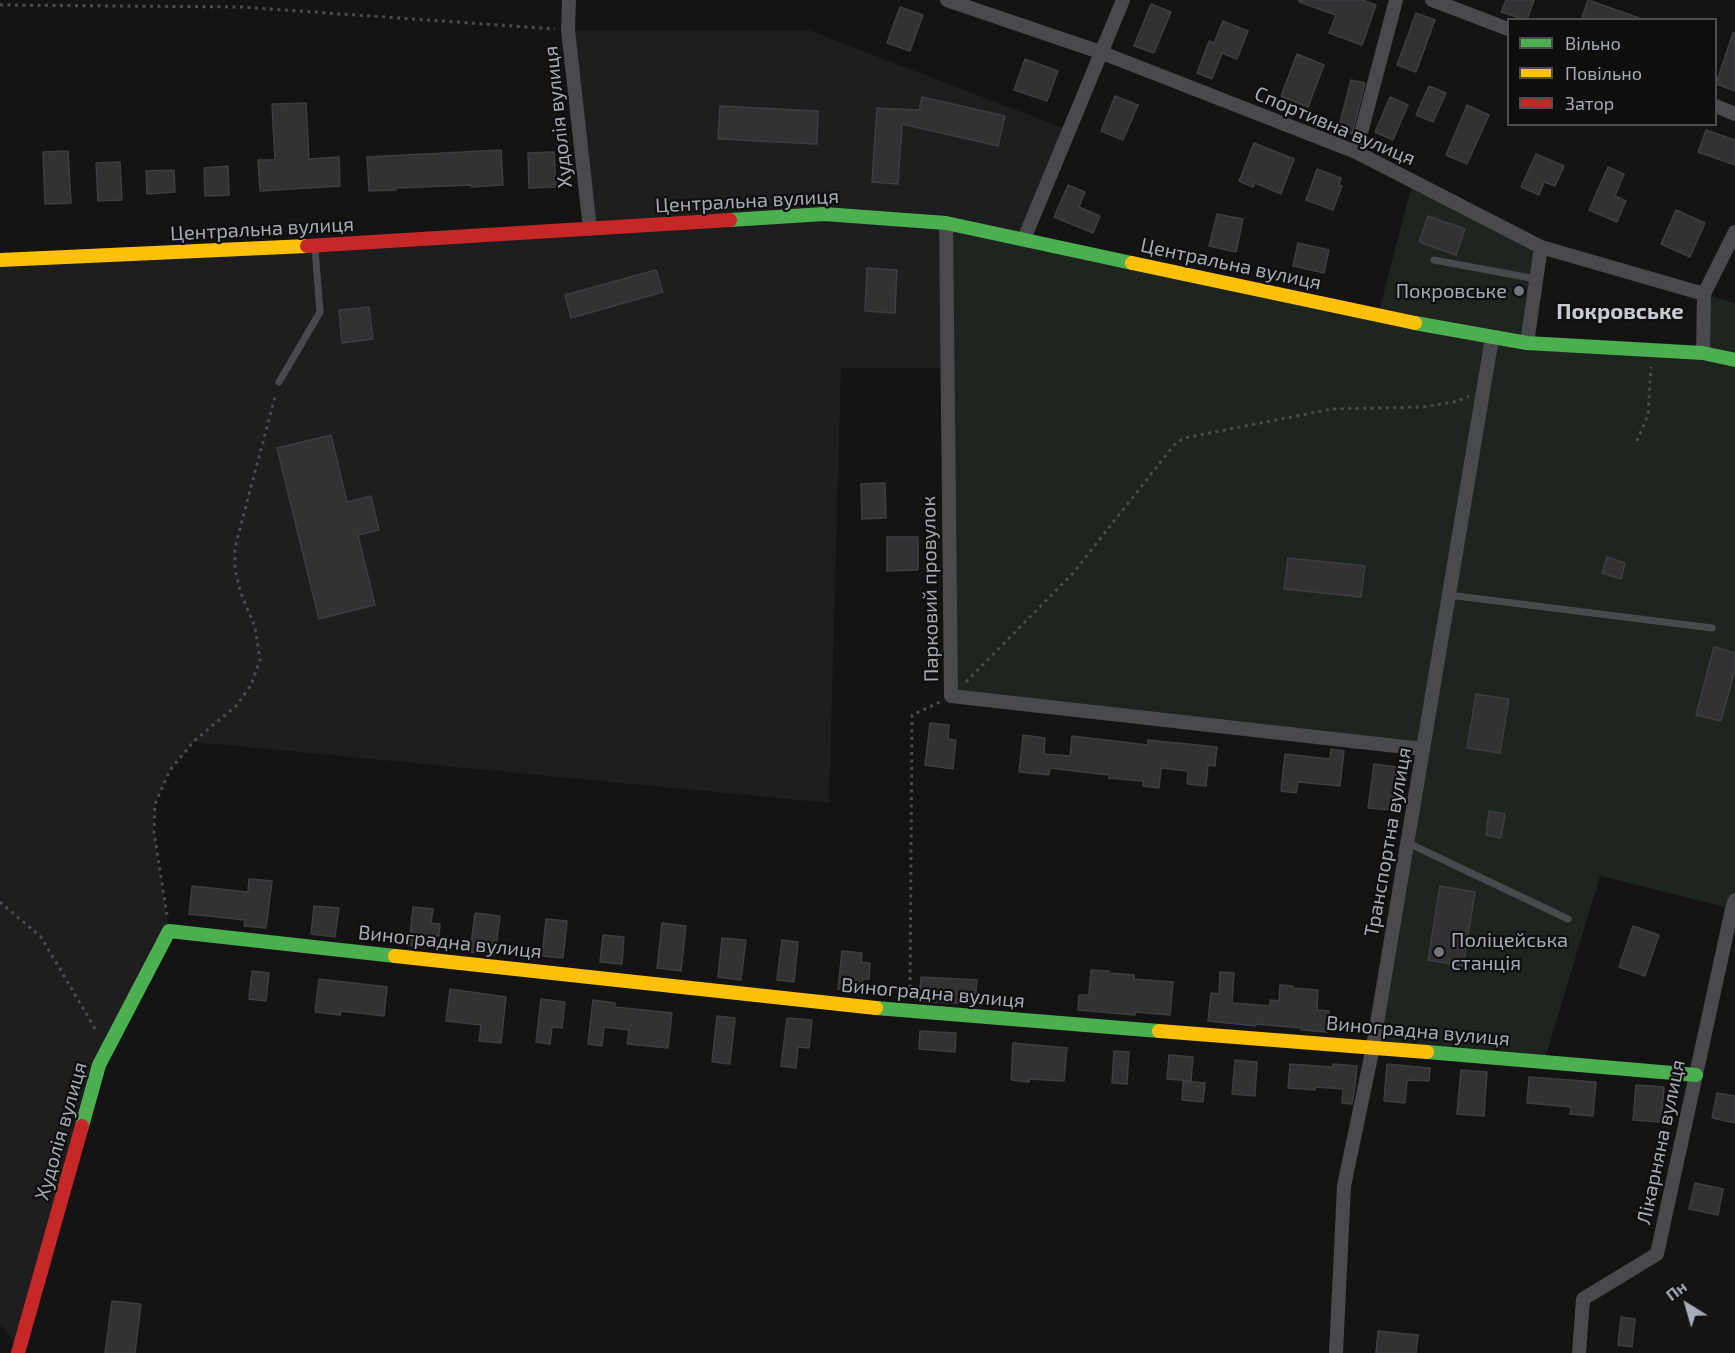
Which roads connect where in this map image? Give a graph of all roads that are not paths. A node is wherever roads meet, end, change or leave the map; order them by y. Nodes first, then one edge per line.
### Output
1 (569, 0) edge
2 (947, 0) edge
3 (1123, 0) edge
4 (1396, 0) edge
5 (1432, 0) edge
6 (1507, 27) edge
7 (1100, 52) junction
8 (1717, 106) edge
9 (1735, 114) edge
10 (1356, 152) junction
11 (946, 223) junction
12 (590, 229) junction
13 (1735, 232) edge
14 (1024, 239) junction
15 (315, 246) junction
16 (1541, 247) junction
17 (0, 260) edge
18 (1434, 260) dead end
19 (1536, 279) junction
20 (1704, 294) junction
21 (1492, 338) junction
22 (1527, 343) junction
23 (1703, 353) junction
24 (1735, 360) edge
25 (279, 382) road end
26 (1449, 595) junction
27 (1712, 628) dead end
28 (1423, 749) junction
29 (1407, 843) junction
30 (1735, 900) edge
31 (1568, 919) dead end
32 (169, 931) joint
33 (1373, 1047) junction
34 (1696, 1075) junction
35 (18, 1353) edge
36 (1336, 1353) edge
37 (1579, 1353) edge

1 - 12 street, Худолія вулиця
2 - 7 street, Спортивна вулиця
3 - 7 street
4 - 10 street
5 - 6 street
7 - 10 street, Спортивна вулиця
7 - 14 street
8 - 9 street
10 - 16 street, Спортивна вулиця
11 - 12 street, Центральна вулиця
11 - 14 street, Центральна вулиця
11 - 28 street, Парковий провулок
12 - 15 street, Центральна вулиця
13 - 20 street
14 - 21 street, Центральна вулиця
15 - 17 street, Центральна вулиця
15 - 25 lane
16 - 19 street
16 - 20 street, Спортивна вулиця
18 - 19 lane
19 - 22 street
20 - 23 street
21 - 22 street, Центральна вулиця
21 - 26 street, Транспортна вулиця
22 - 23 street, Центральна вулиця
23 - 24 street, Центральна вулиця
26 - 27 lane
26 - 28 street, Транспортна вулиця
28 - 29 street, Транспортна вулиця
29 - 31 lane
29 - 33 street, Транспортна вулиця
30 - 34 street, Лікарняна вулиця
32 - 33 street, Виноградна вулиця
32 - 35 street, Худолія вулиця
33 - 34 street, Виноградна вулиця
33 - 36 street, Транспортна вулиця
34 - 37 street, Лікарняна вулиця

